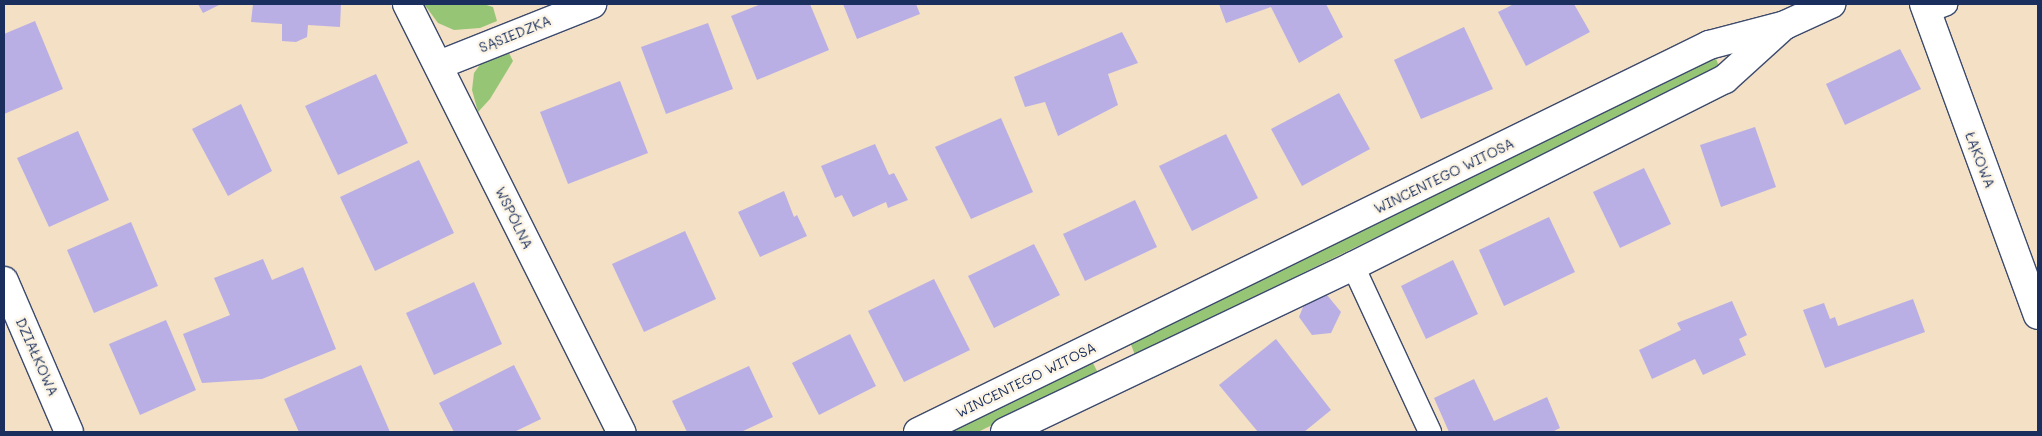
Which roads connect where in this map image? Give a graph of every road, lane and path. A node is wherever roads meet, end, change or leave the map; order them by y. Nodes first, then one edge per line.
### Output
1 (407, 4) edge
2 (592, 4) edge
3 (1831, 4) edge
4 (1932, 6) edge
5 (1785, 25) junction
6 (439, 65) junction
7 (1354, 266) junction
8 (4, 281) edge
9 (2038, 315) edge
10 (1108, 341) junction
11 (1123, 374) junction
12 (70, 432) edge
13 (621, 432) edge
14 (918, 432) edge
15 (1005, 432) edge
16 (1430, 432) edge

1 - 6 street, WSPÓLNA
2 - 6 street, SĄSIEDZKA
3 - 5 street, WINCENTEGO WITOSA
4 - 9 street, ŁĄKOWA
5 - 7 street, WINCENTEGO WITOSA
5 - 10 street, WINCENTEGO WITOSA
6 - 13 street, WSPÓLNA
7 - 11 street, WINCENTEGO WITOSA
7 - 16 lane
8 - 12 street, DZIAŁKOWA
10 - 11 street, WINCENTEGO WITOSA
10 - 14 street, WINCENTEGO WITOSA
11 - 15 street, WINCENTEGO WITOSA

